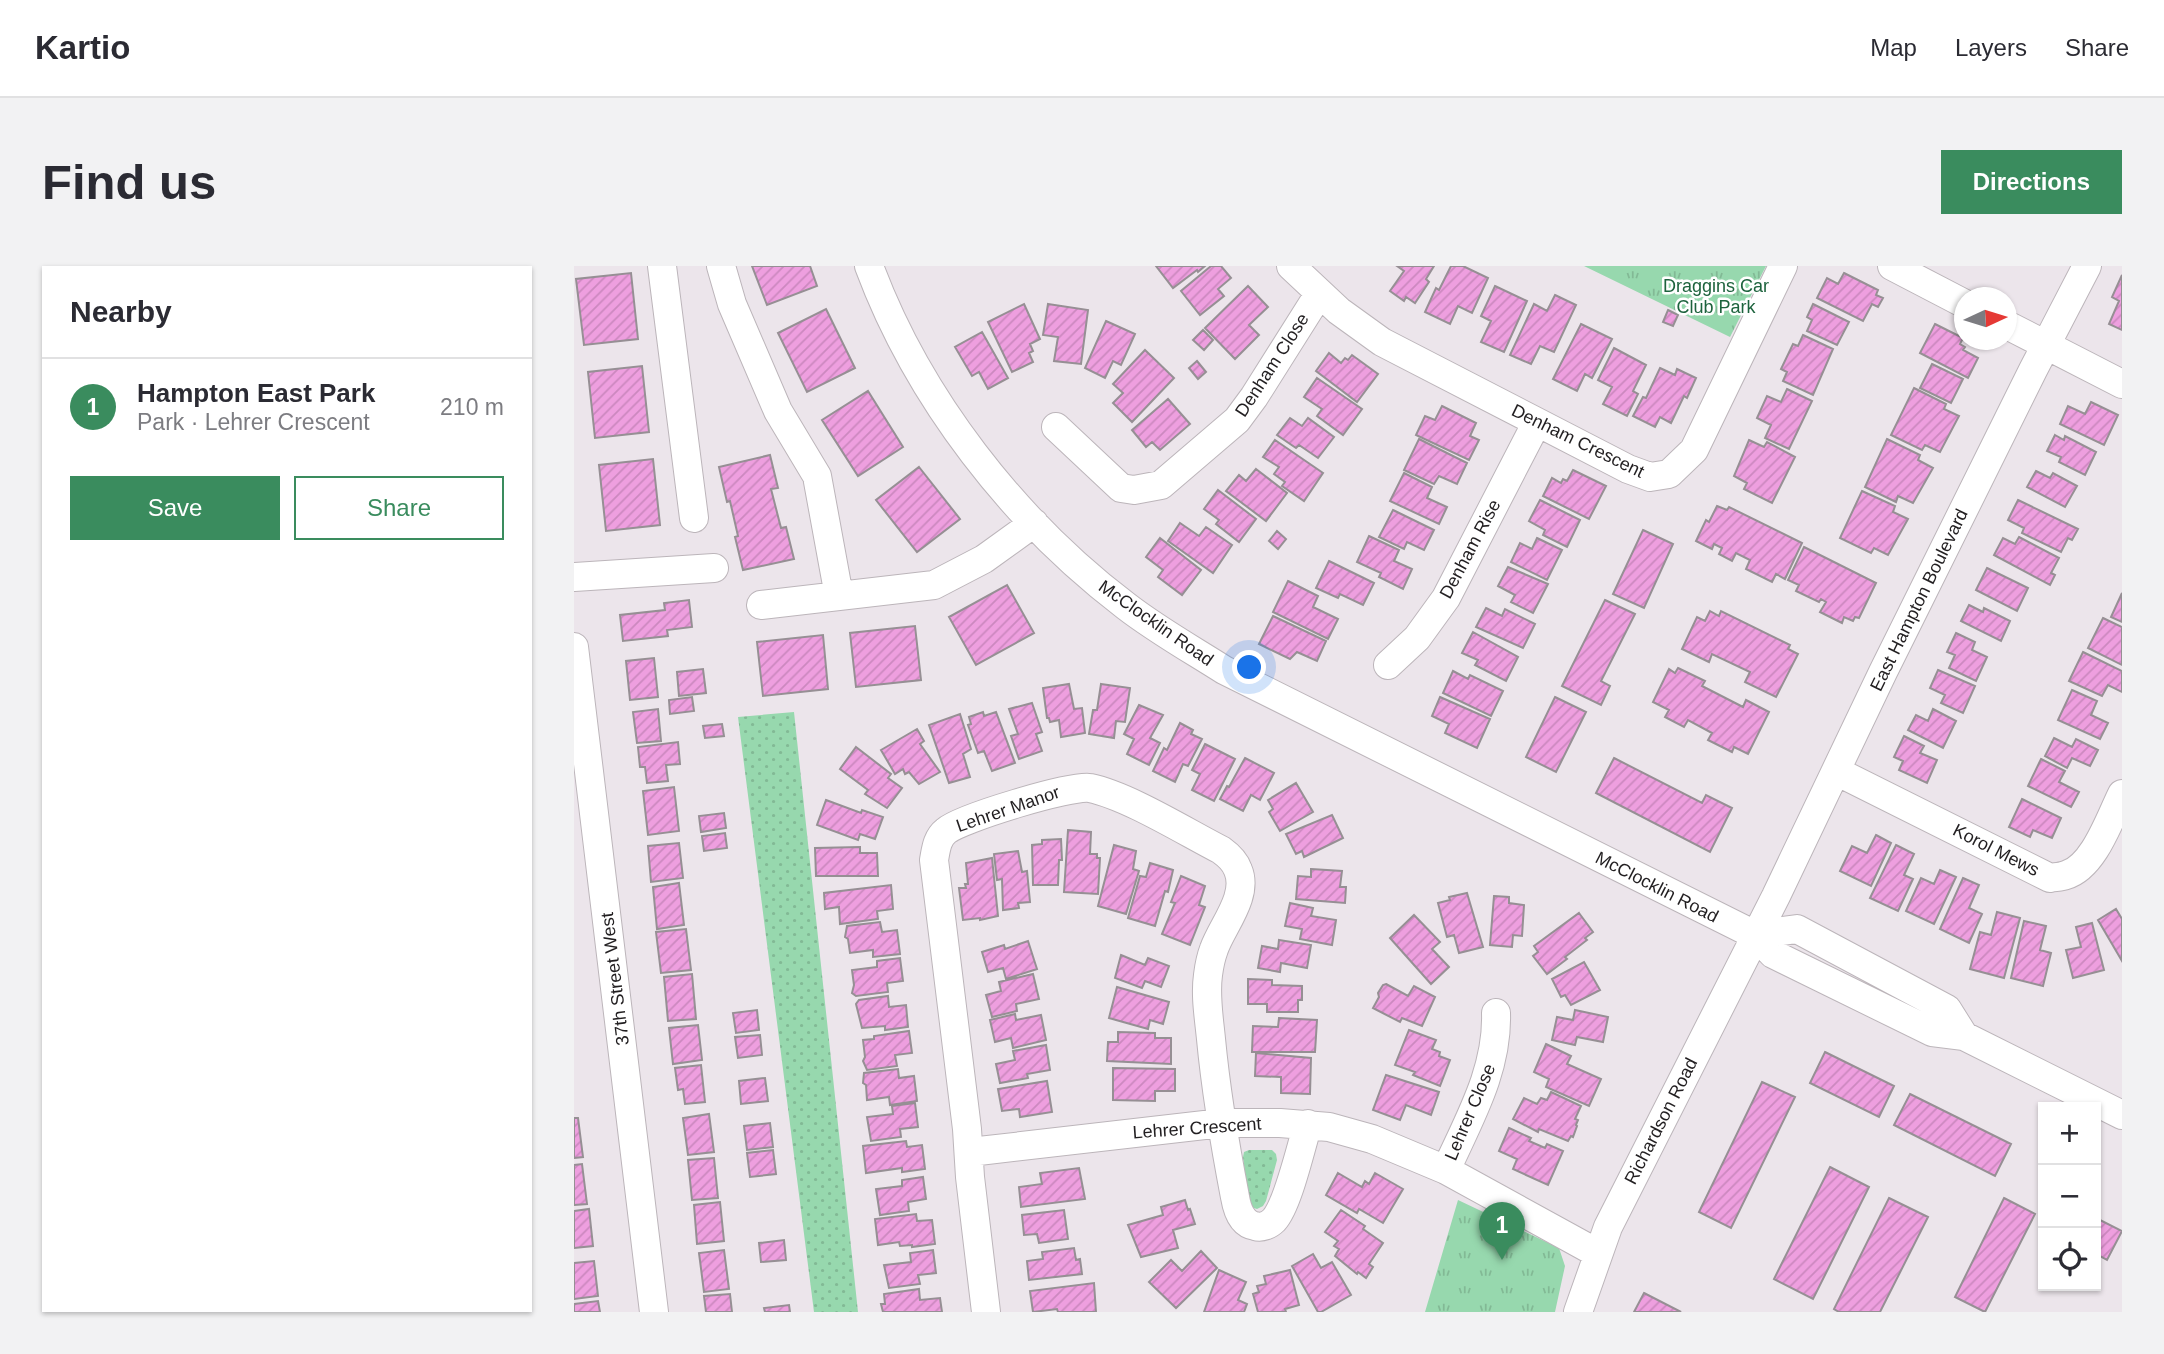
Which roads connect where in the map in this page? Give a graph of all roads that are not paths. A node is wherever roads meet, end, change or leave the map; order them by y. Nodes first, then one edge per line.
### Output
1 (662, 266) edge
2 (721, 266) edge
3 (869, 266) edge
4 (1291, 266) edge
5 (1783, 266) edge
6 (1892, 266) edge
7 (2087, 266) edge
8 (1318, 294) junction
9 (1954, 298) edge
10 (2017, 331) edge
11 (2046, 345) junction
12 (2122, 384) edge
13 (1537, 422) junction
14 (1055, 427) dead end
15 (694, 518) dead end
16 (1034, 523) junction
17 (714, 568) dead end
18 (574, 577) edge
19 (839, 596) junction
20 (761, 605) dead end
21 (574, 647) edge
22 (1388, 664) dead end
23 (1836, 771) junction
24 (2122, 794) edge
25 (584, 806) edge
26 (1755, 935) junction
27 (1496, 1013) dead end
28 (2122, 1115) edge
29 (1222, 1123) junction
30 (1308, 1124) junction
31 (970, 1153) junction
32 (1446, 1170) junction
33 (1597, 1253) junction
34 (654, 1312) edge
35 (986, 1312) edge
36 (1578, 1312) edge

1 - 15 street
2 - 19 street
3 - 16 street, McClocklin Road
4 - 8 street, Denham Crescent
5 - 13 street, Denham Crescent
6 - 9 street
7 - 11 street, East Hampton Boulevard
8 - 13 street, Denham Crescent
8 - 14 street, Denham Close
10 - 11 street
11 - 12 street
11 - 23 street, East Hampton Boulevard
13 - 22 street, Denham Rise
16 - 19 street
16 - 26 street, McClocklin Road
17 - 18 street
19 - 20 street
21 - 25 street, 37th Street West
23 - 24 street, Korol Mews
23 - 26 street, East Hampton Boulevard
25 - 34 street, 37th Street West
26 - 28 street
26 - 33 street, Richardson Road
27 - 32 street, Lehrer Close
29 - 30 street, Lehrer Crescent
29 - 30 street, Lehrer Manor
29 - 31 street, Lehrer Crescent
29 - 31 street, Lehrer Manor
30 - 32 street, Lehrer Crescent
31 - 35 street
32 - 33 street, Lehrer Crescent
33 - 36 street, Richardson Road

